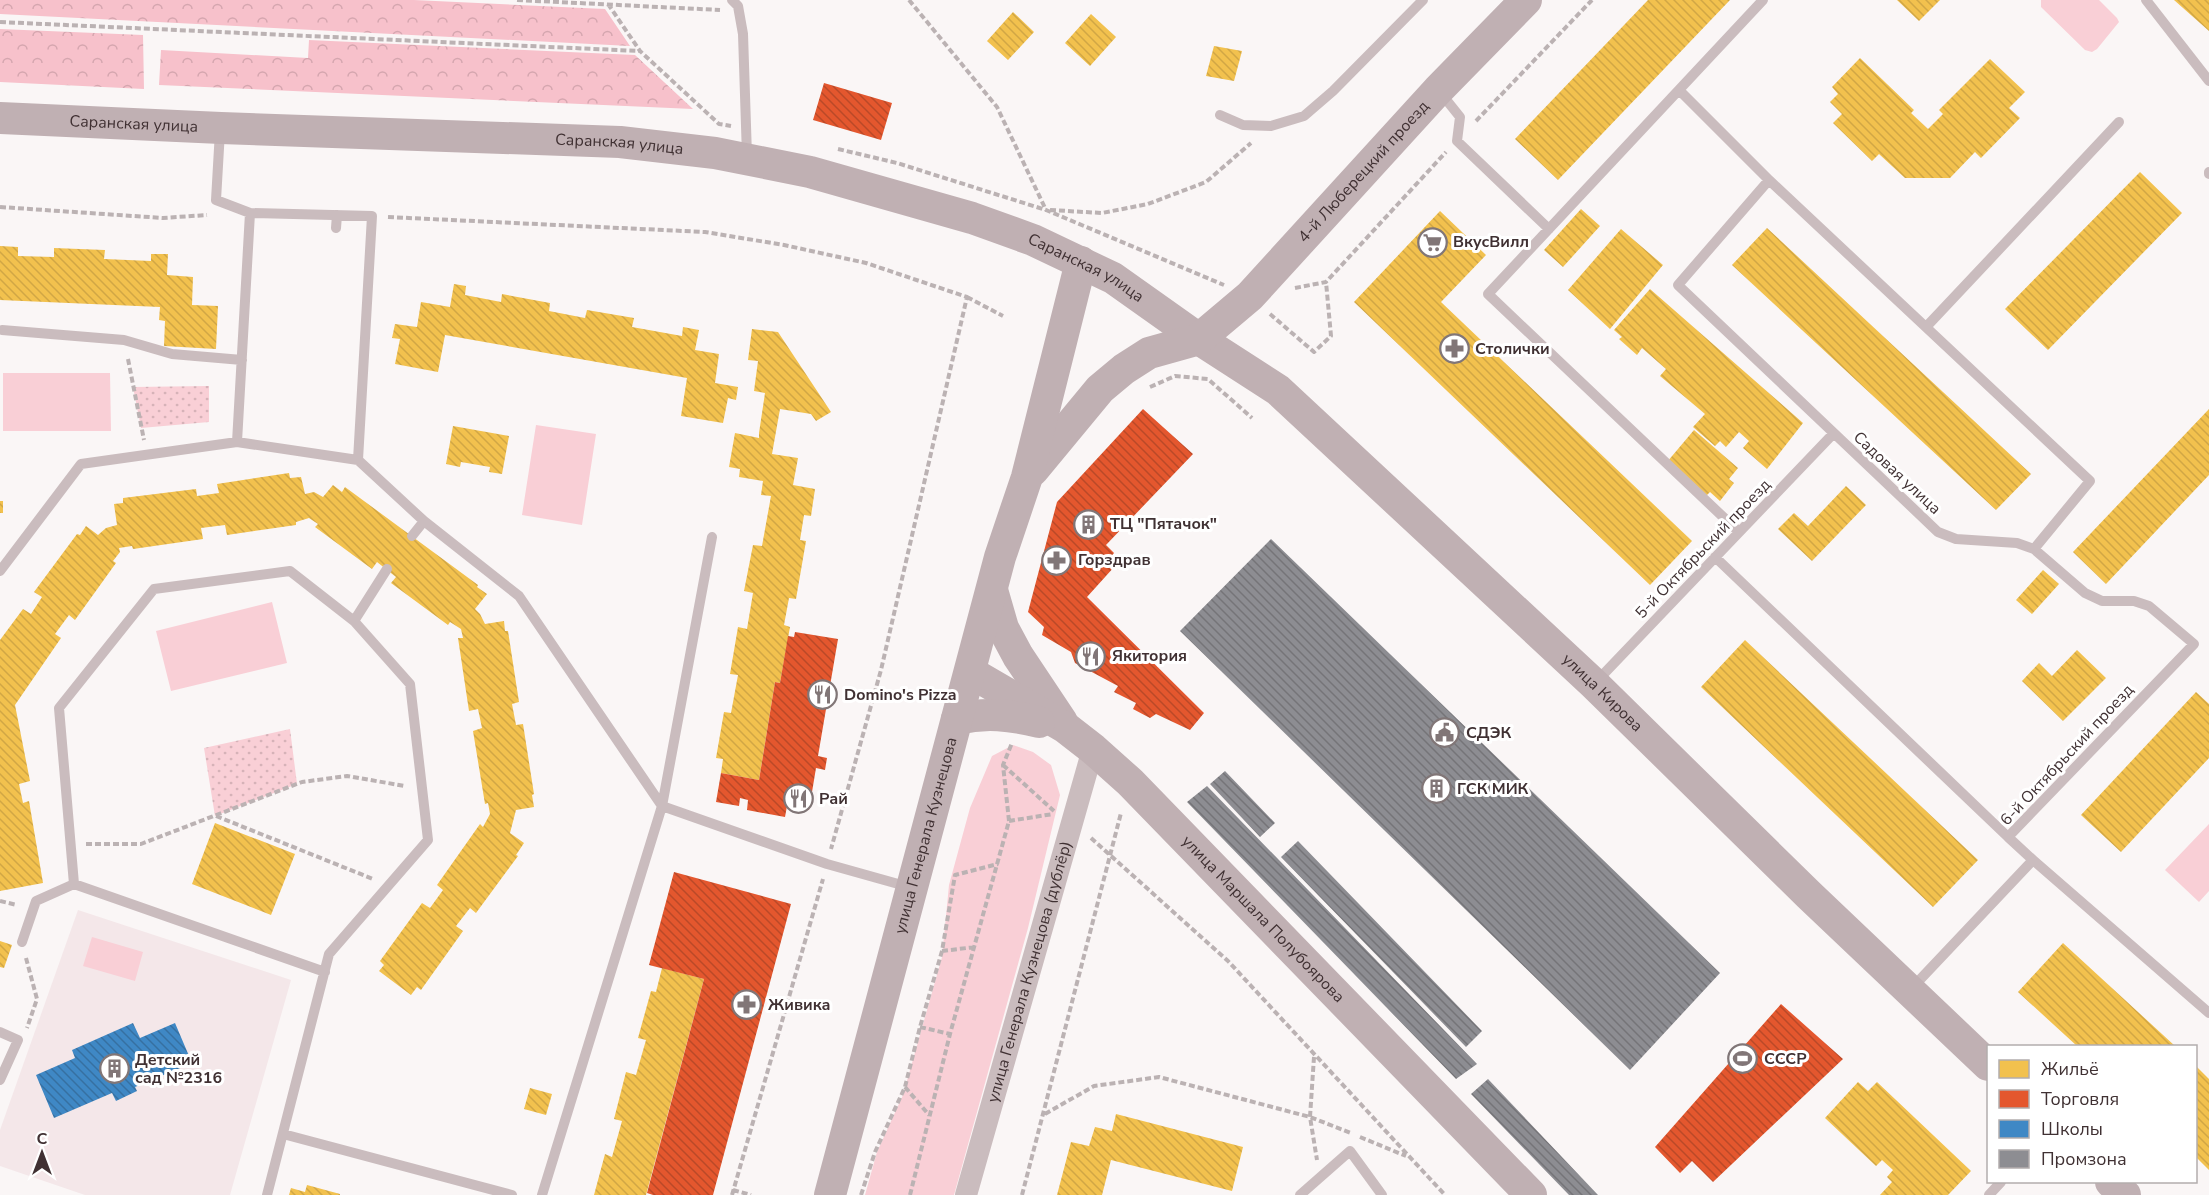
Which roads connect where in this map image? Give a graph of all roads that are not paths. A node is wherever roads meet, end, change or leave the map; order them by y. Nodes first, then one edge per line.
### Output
1 (732, 0) edge
2 (1423, 0) edge
3 (1526, 0) edge
4 (1763, 0) edge
5 (2146, 0) edge
6 (2209, 81) edge
7 (1438, 90) junction
8 (1680, 90) junction
9 (1220, 116) dead end
10 (0, 118) edge
11 (2119, 122) dead end
12 (220, 128) junction
13 (747, 158) junction
14 (1769, 180) junction
15 (250, 213) junction
16 (287, 213) junction
17 (336, 215) junction
18 (286, 226) dead end
19 (336, 228) dead end
20 (1549, 229) junction
21 (1081, 262) junction
22 (1927, 326) junction
23 (2, 330) dead end
24 (1199, 339) junction
25 (242, 360) junction
26 (1833, 434) junction
27 (237, 442) junction
28 (358, 460) junction
29 (1027, 477) junction
30 (424, 521) junction
31 (1739, 532) junction
32 (412, 536) dead end
33 (712, 537) dead end
34 (2034, 549) junction
35 (1715, 557) junction
36 (387, 569) dead end
37 (0, 571) edge
38 (992, 590) junction
39 (354, 621) junction
40 (2194, 644) joint
41 (970, 672) junction
42 (1594, 684) junction
43 (957, 719) junction
44 (1066, 728) junction
45 (1093, 749) junction
46 (662, 806) junction
47 (2008, 837) junction
48 (2033, 860) junction
49 (74, 884) junction
50 (913, 888) junction
51 (22, 942) road end
52 (325, 972) junction
53 (1910, 990) junction
54 (2209, 1013) edge
55 (0, 1032) edge
56 (1987, 1063) edge
57 (0, 1080) edge
58 (283, 1134) junction
59 (2000, 1183) edge
60 (2112, 1183) edge
61 (267, 1195) edge
62 (512, 1195) edge
63 (542, 1195) edge
64 (830, 1195) edge
65 (966, 1195) edge
66 (1300, 1195) edge
67 (1382, 1195) edge
68 (1531, 1195) edge
69 (1989, 1195) edge
70 (2125, 1195) edge

1 - 13 lane
2 - 9 lane
3 - 7 main road, 4-й Люберецкий проезд
4 - 8 lane
5 - 6 lane
7 - 20 lane
7 - 24 main road, 4-й Люберецкий проезд
8 - 14 lane
8 - 20 lane
10 - 12 main road, Саранская улица
11 - 22 lane
12 - 13 main road, Саранская улица
12 - 15 lane
13 - 21 main road, Саранская улица
14 - 22 lane
14 - 26 lane, Садовая улица
15 - 16 lane
15 - 25 lane
16 - 17 lane
16 - 18 lane
17 - 19 lane
17 - 28 lane
20 - 31 lane
21 - 24 main road, Саранская улица
21 - 29 main road, улица Генерала Кузнецова
22 - 34 lane
23 - 25 lane
24 - 29 main road, улица Генерала Кузнецова
24 - 42 main road, улица Кирова
25 - 27 lane
26 - 31 lane, 5-й Октябрьский проезд
26 - 34 lane, Садовая улица
27 - 28 lane
27 - 37 lane
28 - 30 lane
29 - 38 main road, улица Генерала Кузнецова
30 - 32 lane
30 - 46 lane
31 - 35 lane, 5-й Октябрьский проезд
33 - 46 lane
34 - 40 lane, Садовая улица
35 - 42 lane, 5-й Октябрьский проезд
35 - 47 lane
36 - 39 lane
38 - 41 main road, улица Генерала Кузнецова
38 - 44 main road
39 - 49 lane
39 - 52 lane
40 - 47 lane, 6-й Октябрьский проезд
41 - 43 main road, улица Генерала Кузнецова
41 - 44 main road, улица Маршала Полубоярова
42 - 53 main road, улица Кирова
43 - 44 main road
43 - 50 main road, улица Генерала Кузнецова
44 - 45 main road, улица Маршала Полубоярова
45 - 65 street, улица Генерала Кузнецова (дублёр)
45 - 68 main road, улица Маршала Полубоярова
46 - 50 lane
46 - 63 lane
47 - 48 lane, 6-й Октябрьский проезд
48 - 53 lane
48 - 54 lane, 6-й Октябрьский проезд
49 - 51 lane
49 - 52 lane
50 - 64 main road, улица Генерала Кузнецова
52 - 58 lane
53 - 56 main road, улица Кирова
55 - 57 lane
58 - 61 lane
58 - 62 lane
59 - 69 lane
60 - 70 main road
66 - 67 lane

